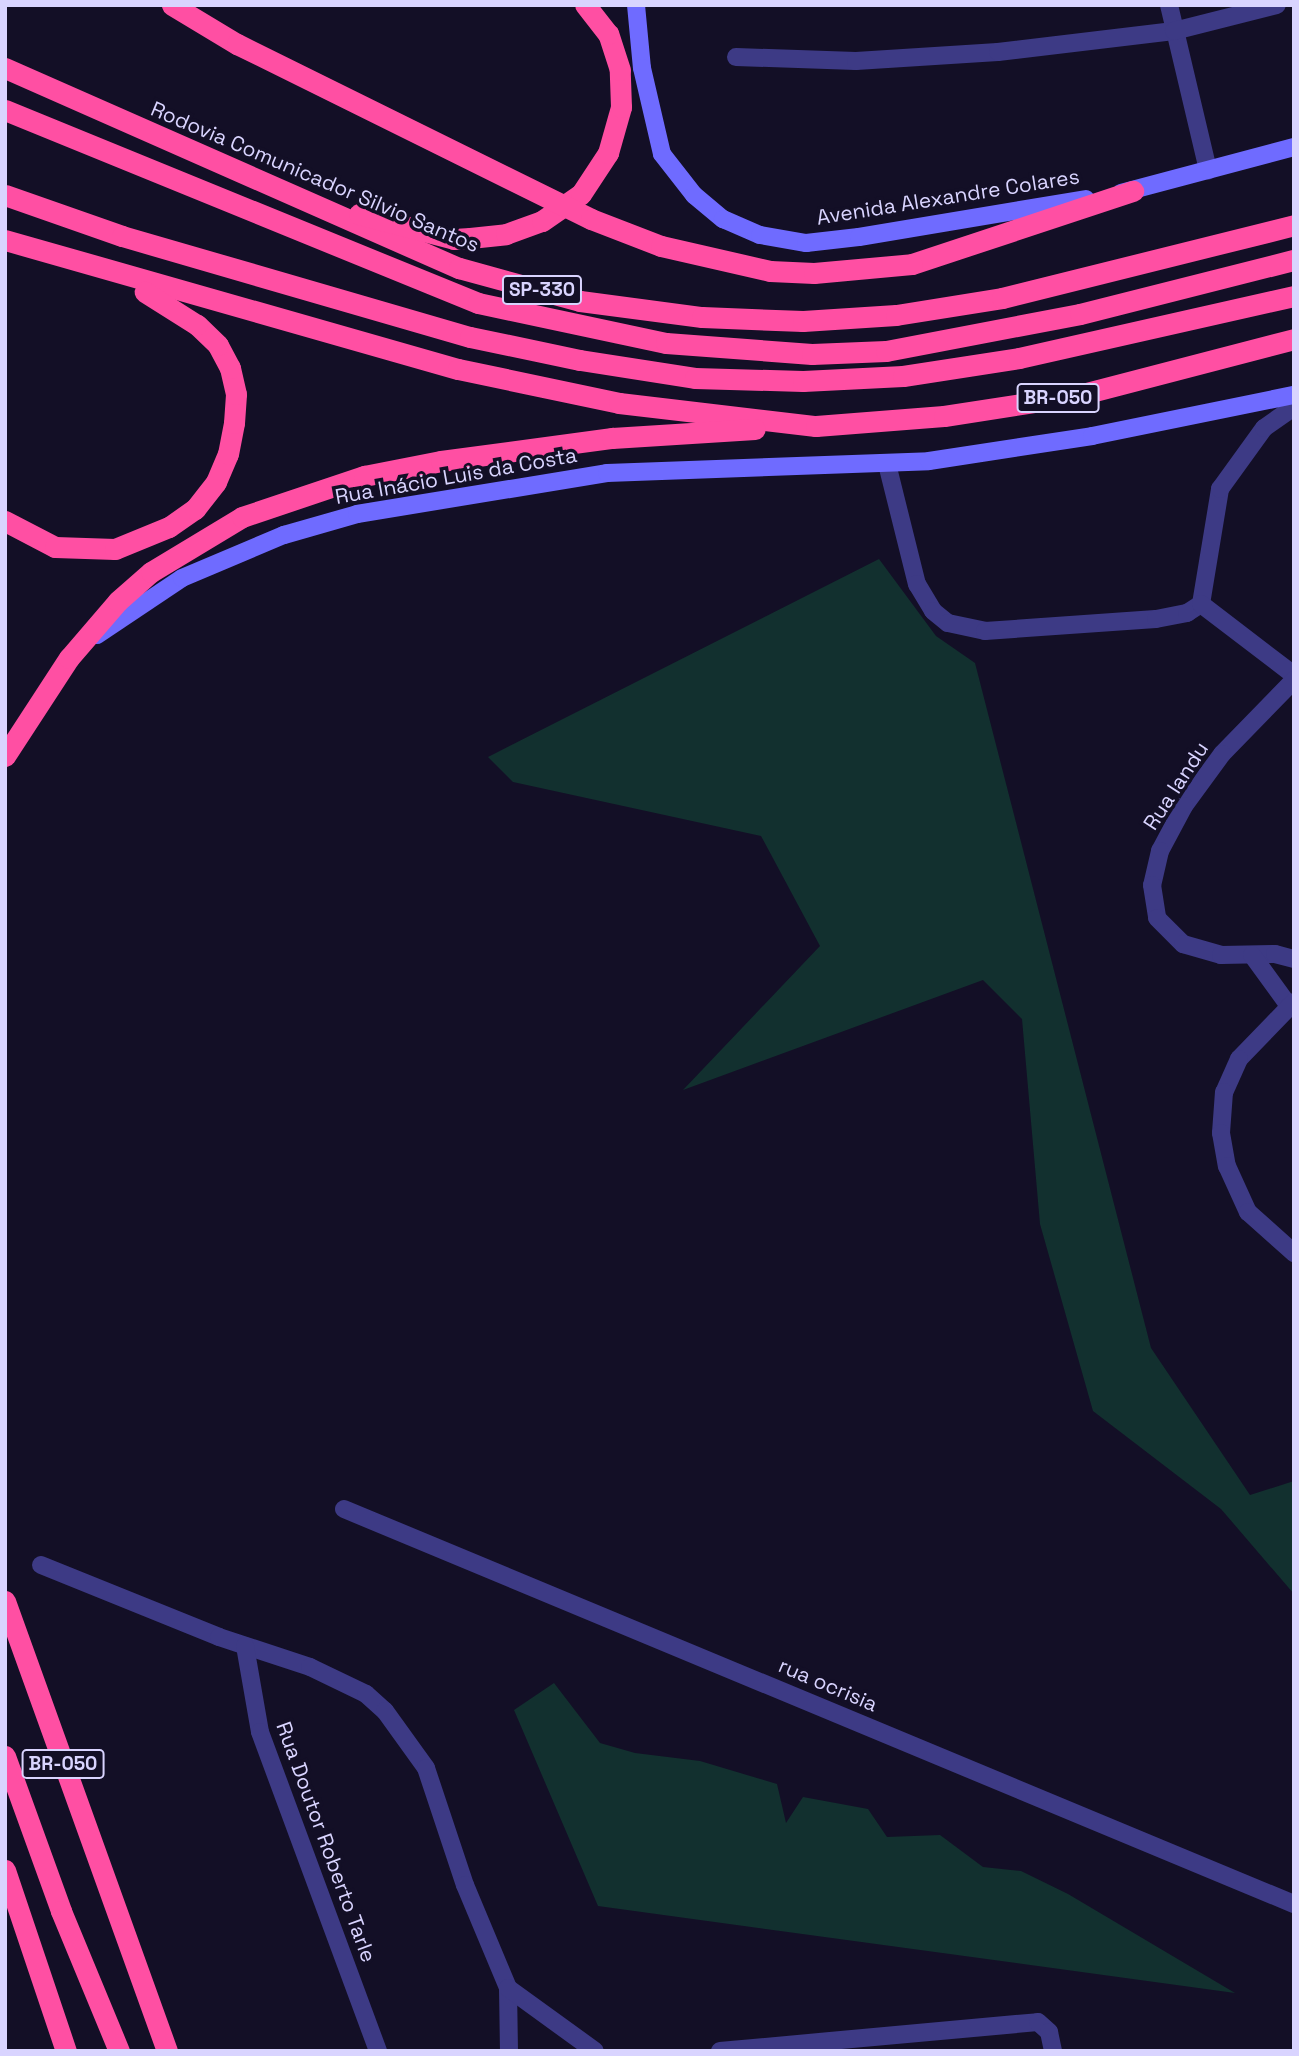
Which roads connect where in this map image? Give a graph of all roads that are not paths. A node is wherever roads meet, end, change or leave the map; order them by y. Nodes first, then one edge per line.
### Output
1 (173, 5) edge
2 (584, 5) edge
3 (636, 5) edge
4 (1168, 5) edge
5 (1277, 5) edge
6 (1174, 32) junction
7 (736, 57) dead end
8 (5, 68) edge
9 (5, 110) edge
10 (1294, 147) edge
11 (1208, 170) junction
12 (1133, 191) junction
13 (5, 195) edge
14 (295, 200) junction
15 (1294, 225) edge
16 (5, 240) edge
17 (1294, 260) edge
18 (119, 276) junction
19 (1294, 296) edge
20 (1294, 339) edge
21 (1294, 395) edge
22 (1294, 407) edge
23 (816, 426) junction
24 (887, 464) junction
25 (5, 521) edge
26 (1201, 604) junction
27 (69, 658) junction
28 (1294, 678) edge
29 (5, 756) edge
30 (1252, 954) junction
31 (1294, 959) edge
32 (1292, 1004) edge
33 (1294, 1253) edge
34 (344, 1509) dead end
35 (41, 1565) dead end
36 (5, 1601) edge
37 (245, 1646) junction
38 (5, 1756) edge
39 (5, 1870) edge
40 (1294, 1904) edge
41 (508, 1988) junction
42 (66, 2051) edge
43 (119, 2051) edge
44 (167, 2051) edge
45 (378, 2051) edge
46 (509, 2051) edge
47 (595, 2051) edge
48 (720, 2051) edge
49 (1053, 2051) edge

1 - 12 highway, bridge
2 - 14 highway
3 - 12 main road, Avenida Alexandre Colares
4 - 6 street
5 - 6 street
6 - 7 street
6 - 11 street
8 - 14 highway, Rodovia Comunicador Silvio Santos / SP-330
9 - 17 highway
10 - 11 main road, Avenida Alexandre Colares
11 - 12 main road, Avenida Alexandre Colares
13 - 19 highway
14 - 15 highway, Rodovia Comunicador Silvio Santos / SP-330
16 - 18 highway
18 - 23 highway
18 - 25 highway
20 - 23 highway, BR-050
21 - 24 main road, Rua Inácio Luis da Costa
22 - 26 street
23 - 27 highway
24 - 26 street
24 - 27 main road, Rua Inácio Luis da Costa
26 - 28 street
27 - 29 highway
28 - 30 street, Rua Iandu
30 - 31 street, Rua Iandu
30 - 32 street
32 - 33 street
34 - 40 street, rua ocrisia
35 - 37 street
36 - 44 highway, BR-050
37 - 41 street
37 - 45 street, Rua Doutor Roberto Tarle
38 - 43 highway
39 - 42 highway
41 - 46 street
41 - 47 street
48 - 49 street

